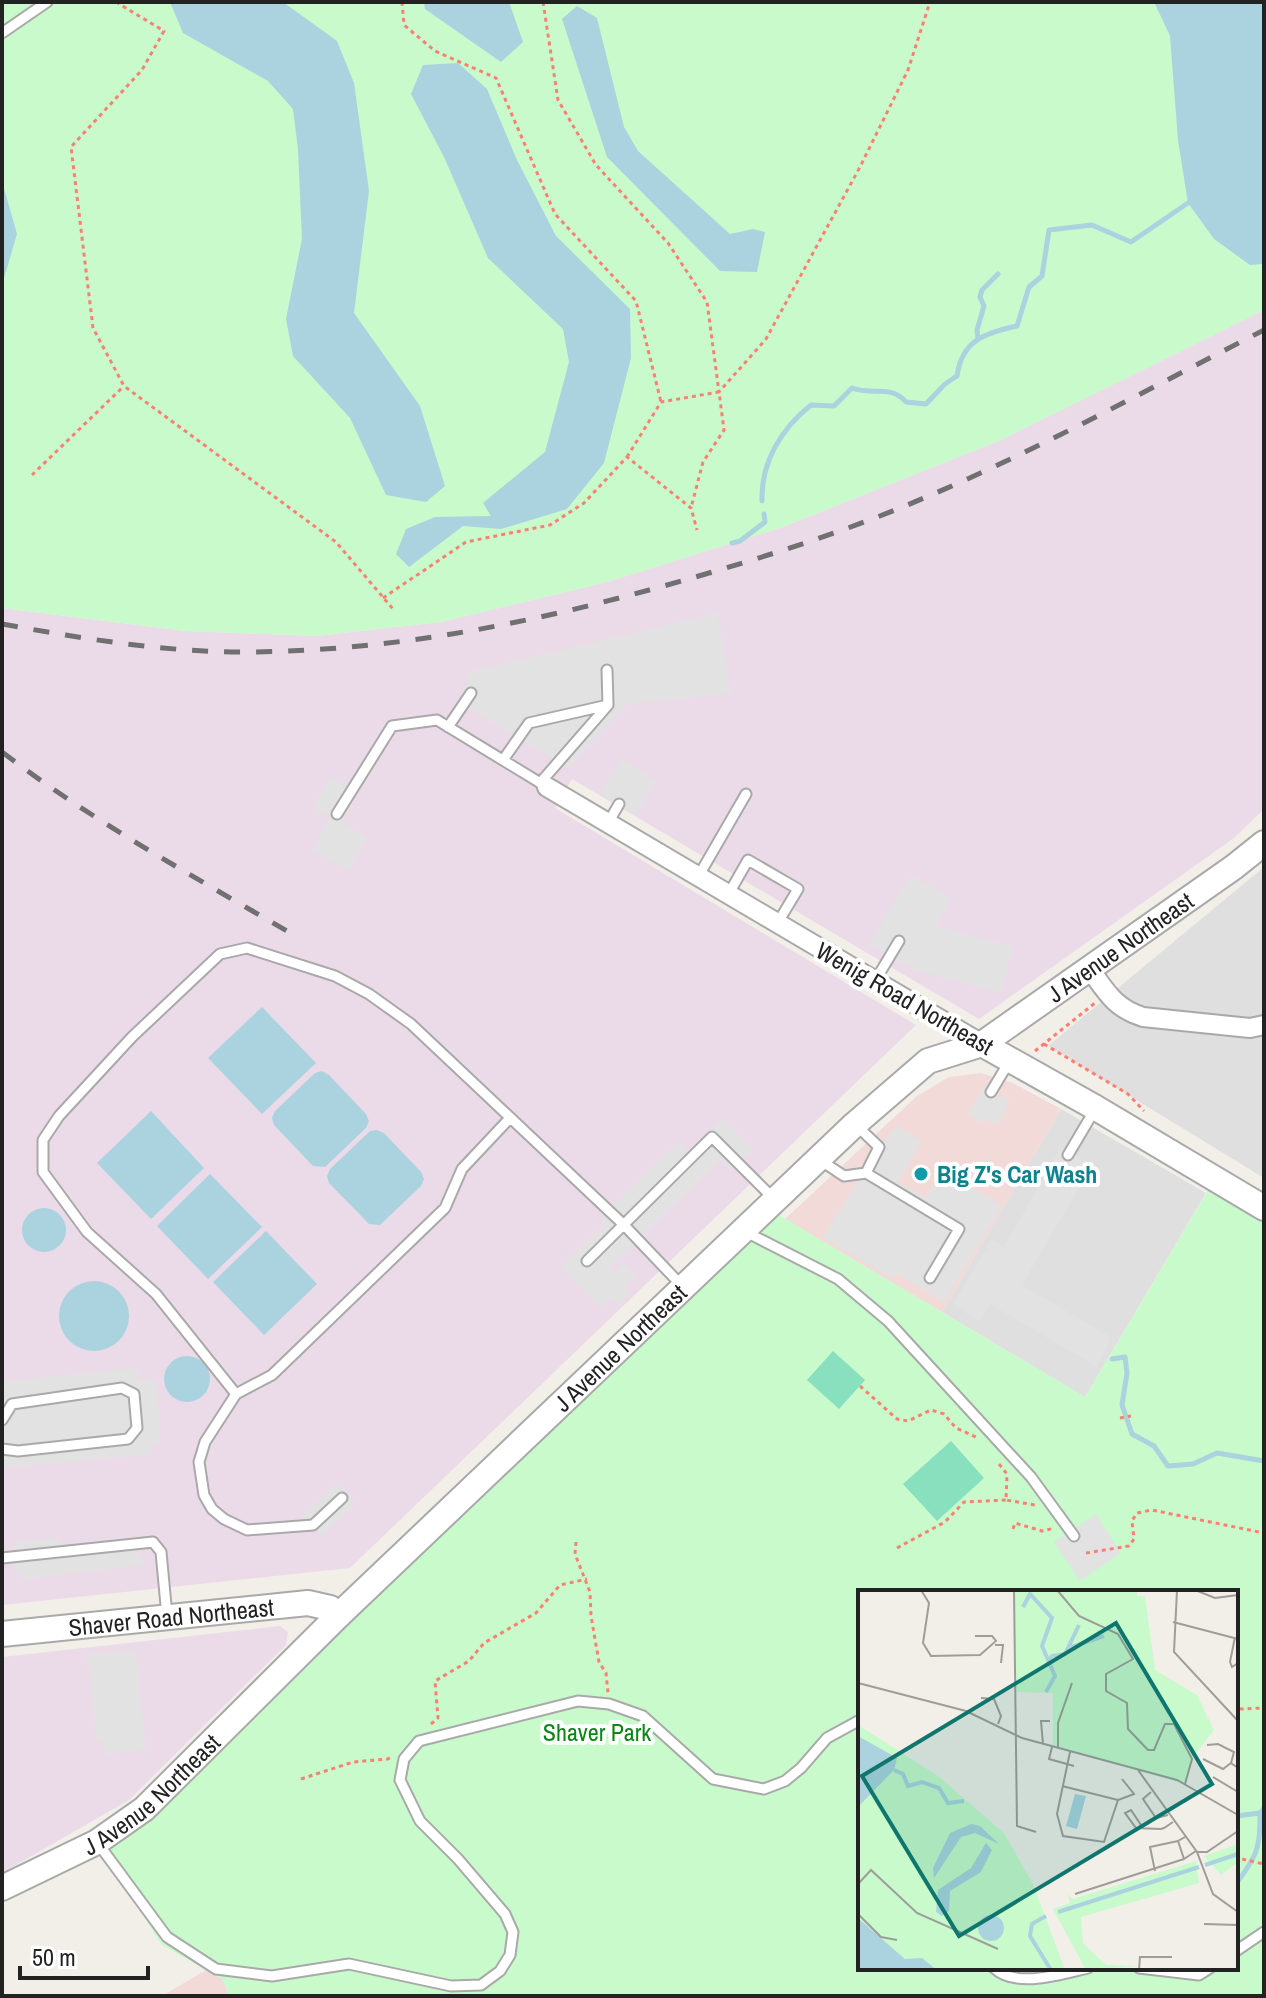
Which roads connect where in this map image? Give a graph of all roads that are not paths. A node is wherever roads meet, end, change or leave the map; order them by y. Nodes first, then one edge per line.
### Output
1 (47, 2) edge
2 (2, 33) edge
3 (607, 670) dead end
4 (471, 693) dead end
5 (608, 705) junction
6 (448, 727) junction
7 (503, 760) junction
8 (544, 785) junction
9 (746, 794) dead end
10 (619, 804) dead end
11 (337, 814) dead end
12 (608, 823) junction
13 (1264, 843) edge
14 (698, 877) junction
15 (728, 895) junction
16 (777, 924) junction
17 (899, 941) dead end
18 (1089, 968) junction
19 (875, 981) junction
20 (1264, 1025) edge
21 (982, 1044) junction
22 (1021, 1057) junction
23 (991, 1092) dead end
24 (1096, 1108) junction
25 (510, 1118) junction
26 (855, 1124) junction
27 (1068, 1155) dead end
28 (818, 1159) junction
29 (866, 1173) junction
30 (775, 1200) junction
31 (1264, 1208) edge
32 (624, 1225) junction
33 (743, 1230) junction
34 (587, 1261) dead end
35 (930, 1278) dead end
36 (683, 1287) junction
37 (236, 1394) junction
38 (2, 1420) edge
39 (2, 1449) edge
40 (342, 1498) dead end
41 (1074, 1536) dead end
42 (2, 1558) edge
43 (339, 1615) junction
44 (167, 1618) junction
45 (2, 1634) edge
46 (858, 1721) edge
47 (97, 1842) junction
48 (2, 1888) edge
49 (1264, 1932) edge
50 (1238, 1950) edge
51 (996, 1970) edge
52 (1079, 1970) edge
53 (1156, 1970) edge
54 (1207, 1970) edge

1 - 2 lane
3 - 5 lane
4 - 6 lane
5 - 7 lane
5 - 8 lane
6 - 7 lane
6 - 11 lane
7 - 8 lane
8 - 12 street, Wenig Road Northeast
9 - 14 lane
10 - 12 lane
12 - 14 street, Wenig Road Northeast
13 - 18 street, J Avenue Northeast
14 - 15 street, Wenig Road Northeast
15 - 16 street, Wenig Road Northeast
15 - 16 lane
16 - 19 street, Wenig Road Northeast
17 - 19 lane
18 - 20 street
18 - 21 street, J Avenue Northeast
19 - 21 street, Wenig Road Northeast
21 - 22 street, Wenig Road Northeast
21 - 26 street, J Avenue Northeast
22 - 23 lane
22 - 24 street, Wenig Road Northeast
24 - 27 lane
24 - 31 street, Wenig Road Northeast
25 - 32 lane
25 - 37 lane
25 - 37 lane
26 - 28 street, J Avenue Northeast
26 - 29 lane
28 - 29 lane
28 - 30 street, J Avenue Northeast
29 - 35 lane
30 - 32 lane
30 - 33 street, J Avenue Northeast
32 - 34 lane
32 - 36 lane
33 - 36 street, J Avenue Northeast
33 - 41 lane
36 - 43 street, J Avenue Northeast
37 - 40 lane
38 - 39 lane
42 - 44 lane
43 - 44 street, Shaver Road Northeast
43 - 47 street, J Avenue Northeast
44 - 45 street, Shaver Road Northeast
46 - 47 lane
47 - 48 street, J Avenue Northeast
49 - 50 lane
51 - 52 lane
53 - 54 lane

